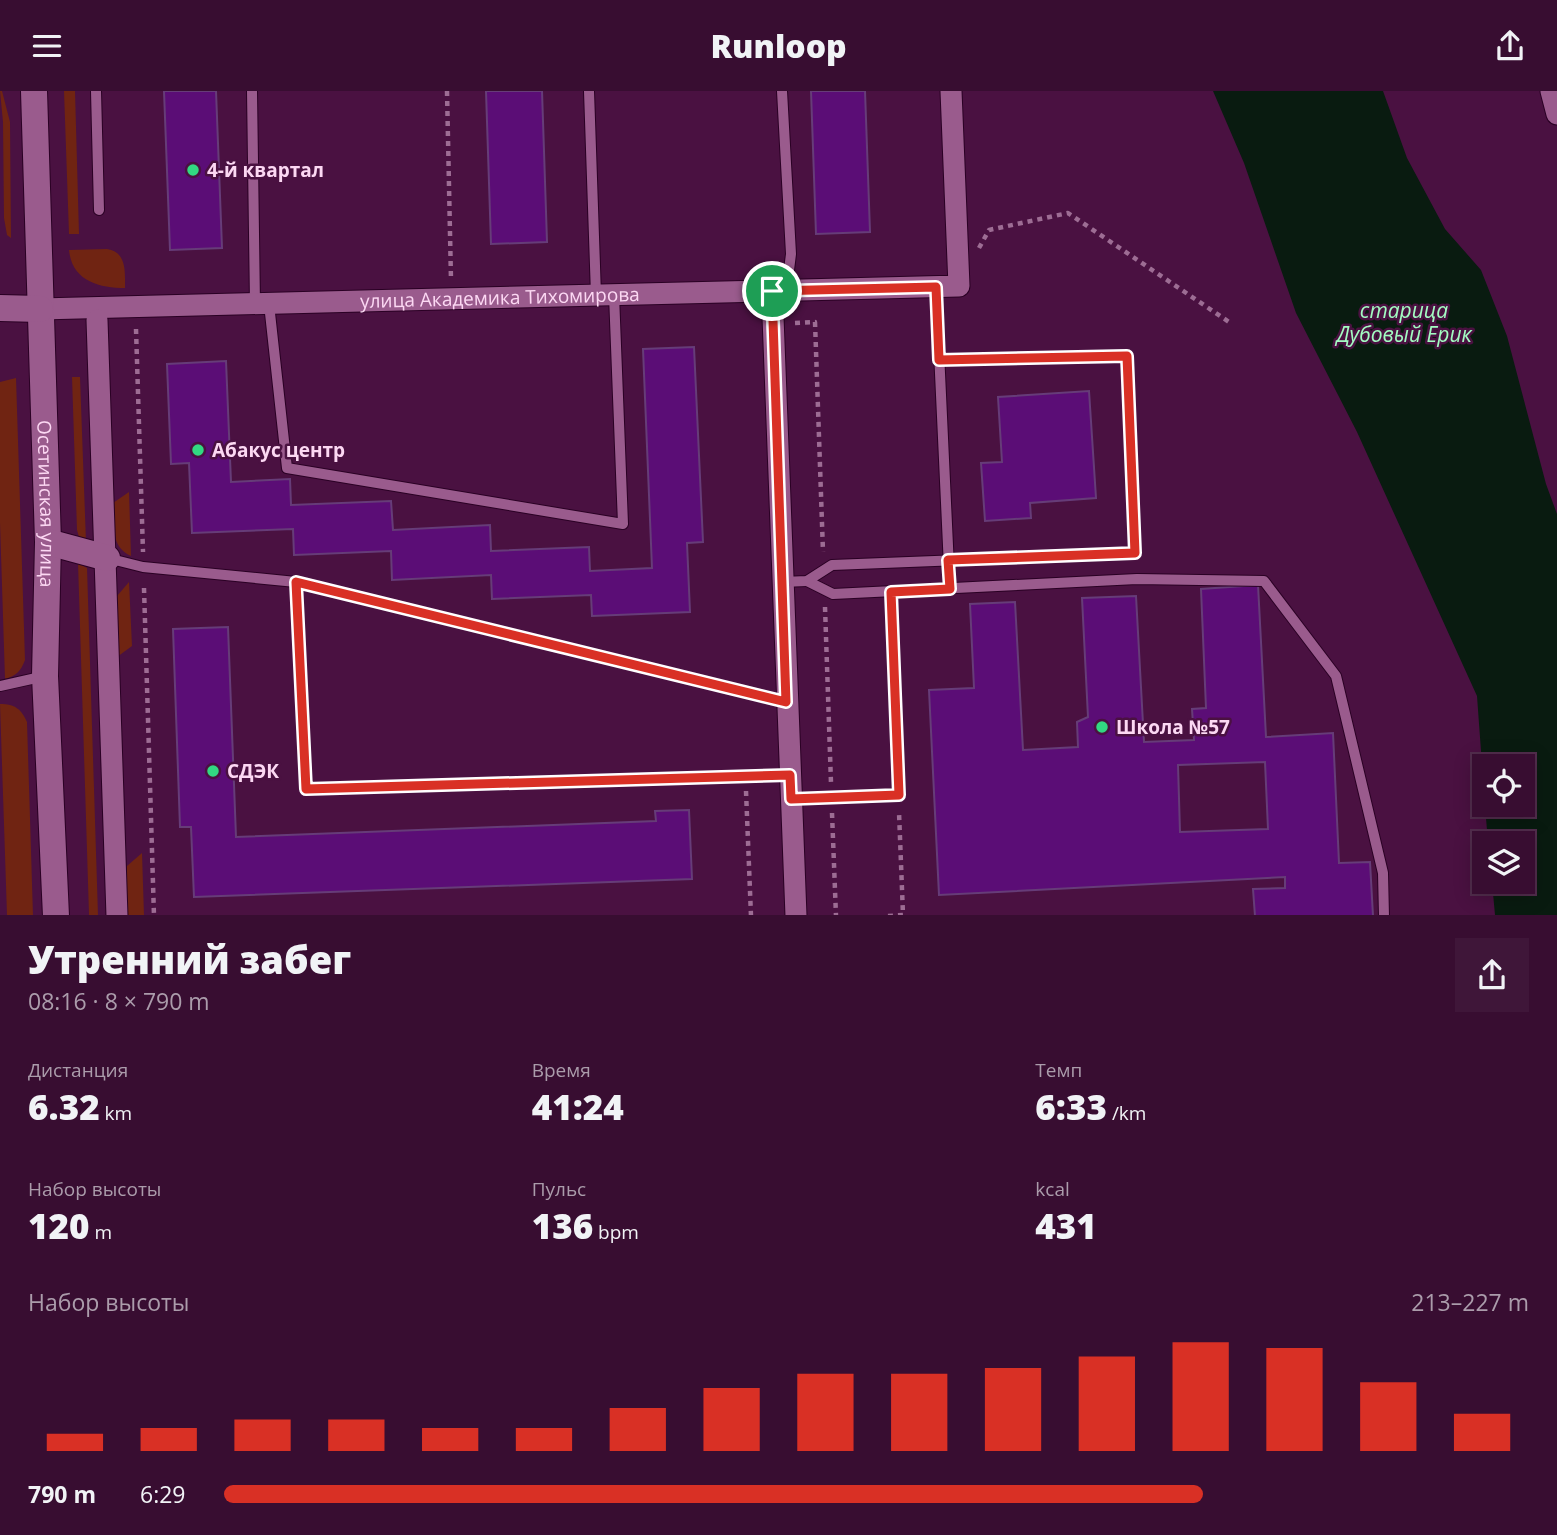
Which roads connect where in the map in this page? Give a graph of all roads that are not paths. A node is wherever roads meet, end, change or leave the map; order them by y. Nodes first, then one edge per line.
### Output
1 (34, 91) edge
2 (96, 91) edge
3 (252, 91) edge
4 (589, 91) edge
5 (782, 91) edge
6 (951, 91) edge
7 (1551, 91) edge
8 (1557, 114) edge
9 (99, 210) dead end
10 (936, 287) junction
11 (772, 291) junction
12 (605, 295) junction
13 (262, 304) junction
14 (0, 308) edge
15 (40, 309) junction
16 (97, 320) dead end
17 (939, 360) junction
18 (48, 542) junction
19 (107, 558) junction
20 (948, 560) junction
21 (807, 581) junction
22 (296, 582) junction
23 (782, 582) junction
24 (950, 589) junction
25 (45, 676) junction
26 (0, 686) edge
27 (786, 702) junction
28 (790, 775) junction
29 (899, 795) road end
30 (791, 799) junction
31 (56, 915) edge
32 (117, 915) edge
33 (796, 915) edge
34 (1384, 915) edge

1 - 15 street, Осетинская улица
2 - 9 lane
3 - 13 lane
4 - 12 lane
5 - 11 lane
6 - 10 street, улица Академика Тихомирова
7 - 8 street
10 - 11 street, улица Академика Тихомирова
10 - 17 lane
11 - 12 street, улица Академика Тихомирова
11 - 23 street
12 - 13 street, улица Академика Тихомирова
12 - 13 lane
13 - 15 street, улица Академика Тихомирова
14 - 15 street
15 - 18 street, Осетинская улица
16 - 19 street
17 - 20 lane
17 - 20 lane
18 - 19 street
18 - 25 street, Осетинская улица
19 - 22 lane
19 - 32 street
20 - 21 lane
20 - 24 lane
21 - 23 lane
21 - 24 lane
22 - 27 lane
22 - 28 lane
23 - 27 street
24 - 34 lane
25 - 26 lane
25 - 31 street, Осетинская улица
27 - 28 street
28 - 30 street
29 - 30 lane
30 - 33 street

